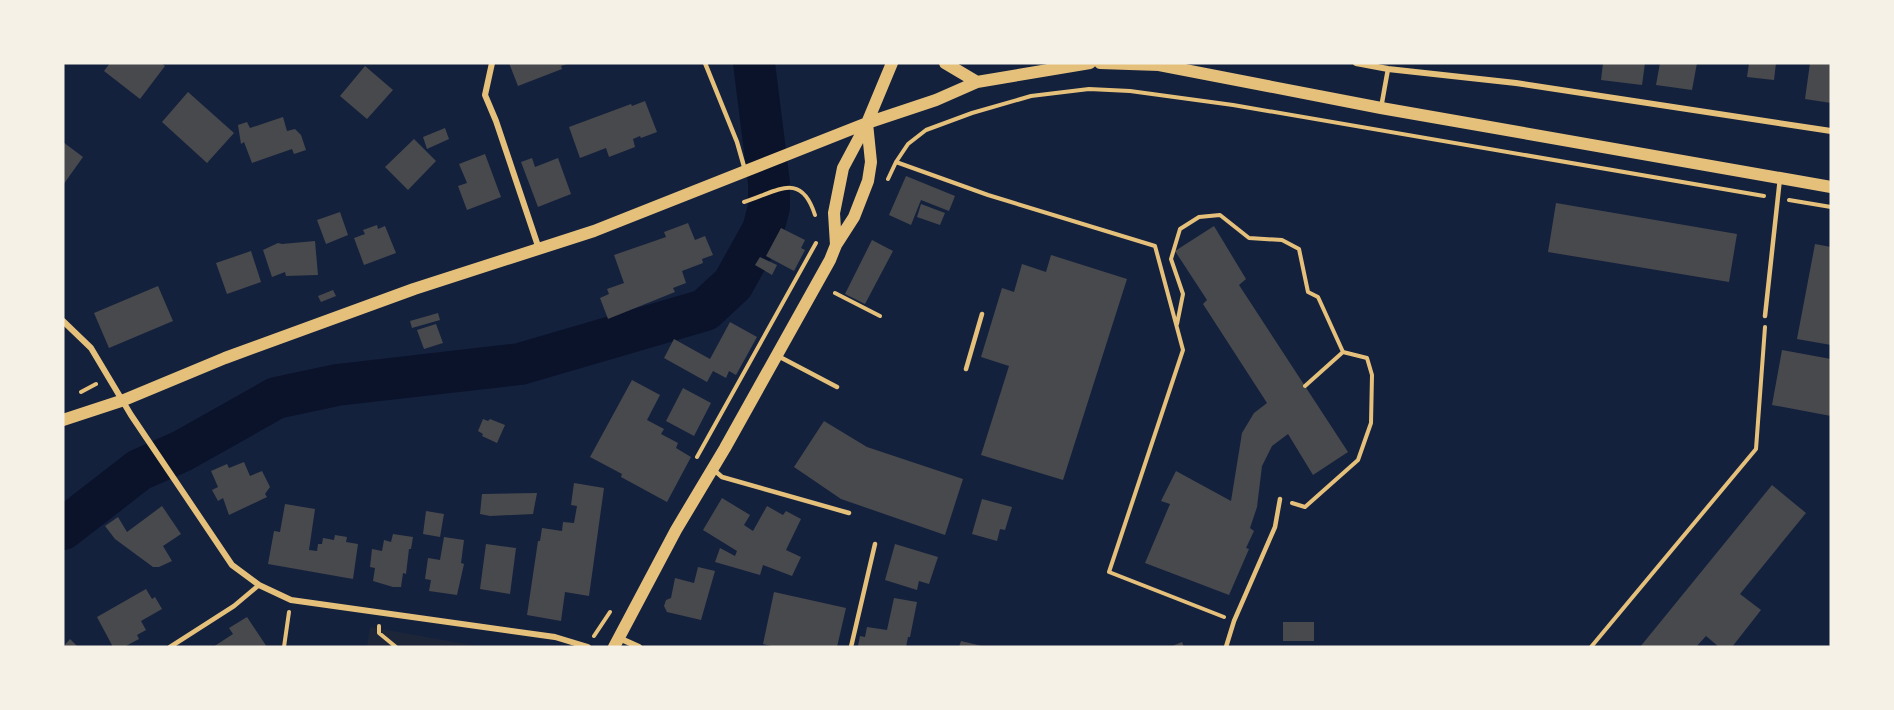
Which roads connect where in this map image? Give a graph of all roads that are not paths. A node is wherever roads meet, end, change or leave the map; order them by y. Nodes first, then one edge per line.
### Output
1 (492, 63) edge
2 (705, 63) edge
3 (892, 63) edge
4 (945, 63) edge
5 (1090, 63) edge
6 (1100, 63) edge
7 (1356, 63) edge
8 (1388, 69) junction
9 (977, 82) junction
10 (1381, 108) junction
11 (867, 123) junction
12 (1831, 131) edge
13 (745, 170) junction
14 (1780, 178) junction
15 (1831, 187) edge
16 (836, 245) junction
17 (539, 249) junction
18 (982, 314) dead end
19 (1766, 316) road end
20 (63, 321) edge
21 (777, 356) junction
22 (966, 369) dead end
23 (837, 387) dead end
24 (124, 400) junction
25 (63, 420) edge
26 (712, 469) junction
27 (1280, 499) road end
28 (849, 513) dead end
29 (875, 544) dead end
30 (259, 585) junction
31 (616, 643) edge
32 (587, 646) edge
33 (170, 647) edge
34 (639, 647) edge
35 (851, 647) edge
36 (1226, 647) edge

1 - 17 street
2 - 13 lane
3 - 11 main road
4 - 9 main road
5 - 9 main road
6 - 10 main road
7 - 8 street
8 - 10 lane
8 - 12 street
9 - 11 main road
10 - 14 main road
11 - 13 main road
11 - 16 main road
11 - 16 main road
13 - 17 main road
14 - 15 main road
14 - 19 lane
16 - 21 main road
17 - 24 main road
18 - 22 lane
20 - 24 street
21 - 23 lane
21 - 26 main road
24 - 25 main road
24 - 30 street
26 - 28 lane
26 - 31 main road
27 - 36 lane
29 - 35 lane
30 - 32 street
30 - 33 lane
31 - 34 street

